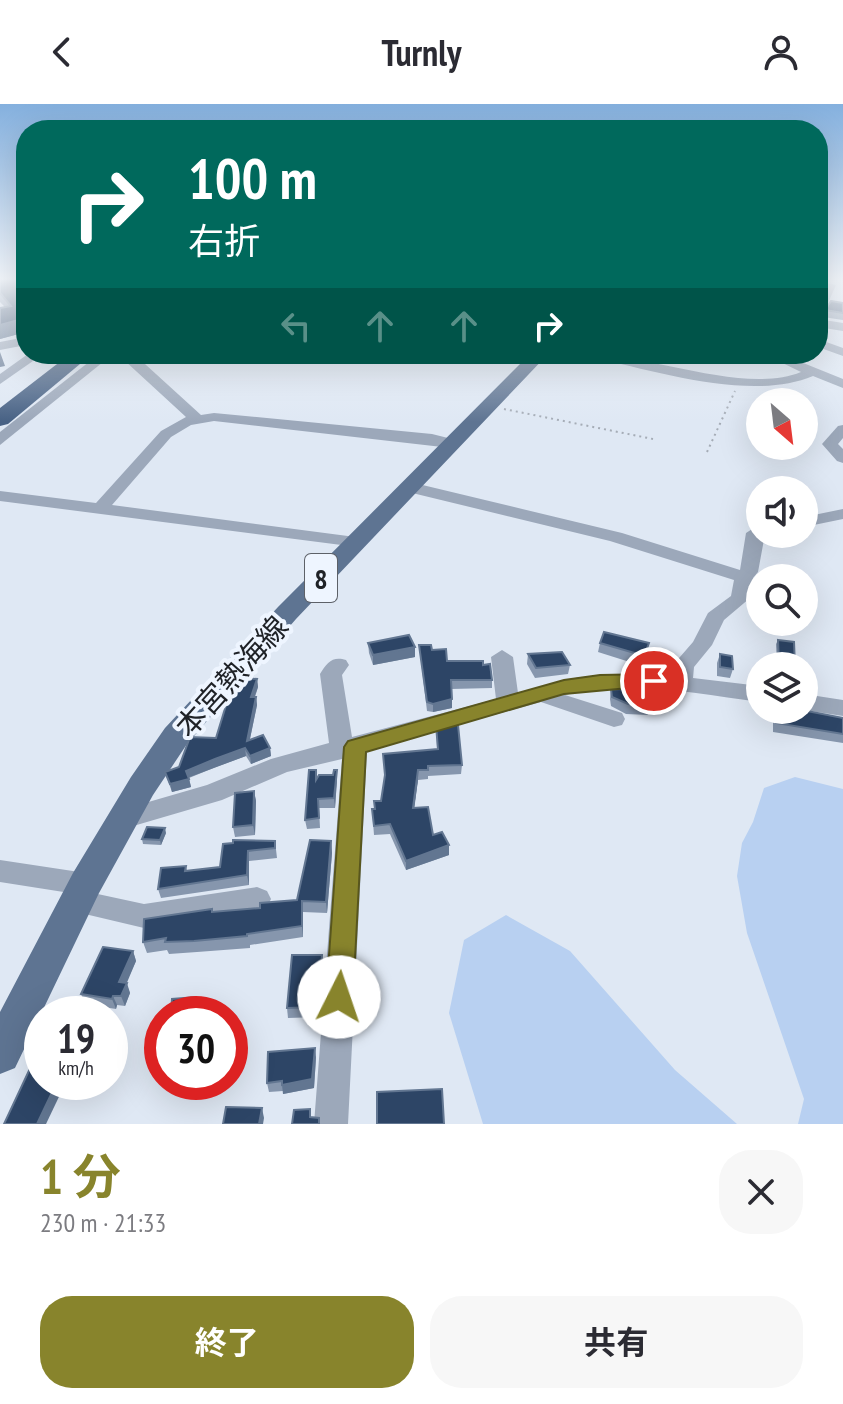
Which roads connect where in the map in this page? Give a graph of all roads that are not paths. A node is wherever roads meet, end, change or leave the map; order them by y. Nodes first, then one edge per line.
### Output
1 (23, 364) edge
2 (51, 364) edge
3 (81, 364) edge
4 (83, 364) edge
5 (144, 364) edge
6 (530, 364) edge
7 (650, 364) edge
8 (793, 364) edge
9 (812, 372) junction
10 (0, 380) edge
11 (843, 384) edge
12 (0, 403) edge
13 (196, 418) junction
14 (0, 419) edge
15 (843, 429) edge
16 (0, 440) edge
17 (451, 443) junction
18 (843, 458) edge
19 (410, 487) junction
20 (0, 496) edge
21 (101, 508) junction
22 (843, 514) edge
23 (818, 519) edge
24 (357, 542) junction
25 (753, 548) edge
26 (744, 577) junction
27 (502, 657) dead end
28 (338, 665) dead end
29 (681, 682) junction
30 (746, 692) edge
31 (542, 693) junction
32 (508, 702) junction
33 (818, 704) edge
34 (843, 708) edge
35 (614, 719) dead end
36 (348, 748) junction
37 (123, 819) junction
38 (0, 871) edge
39 (82, 893) junction
40 (257, 899) dead end
41 (0, 1054) edge
42 (331, 1124) edge

1 - 10 street
2 - 12 highway
3 - 14 highway
4 - 16 street
5 - 13 street
6 - 17 main road, 本宮熱海線 / 8
7 - 9 street
8 - 9 street
9 - 11 street
13 - 17 street
13 - 21 street
15 - 18 street
17 - 19 main road, 本宮熱海線 / 8
19 - 24 main road, 本宮熱海線 / 8
19 - 26 street
20 - 21 street
21 - 24 street
22 - 23 street
24 - 37 main road, 本宮熱海線 / 8
25 - 26 street
26 - 29 street
27 - 32 street
28 - 36 street
29 - 30 street
29 - 31 street
31 - 32 street
31 - 35 street
32 - 36 street
33 - 34 street
36 - 37 street
36 - 42 street
37 - 39 main road, 本宮熱海線 / 8
38 - 39 street
39 - 40 street
39 - 41 main road, 本宮熱海線 / 8

